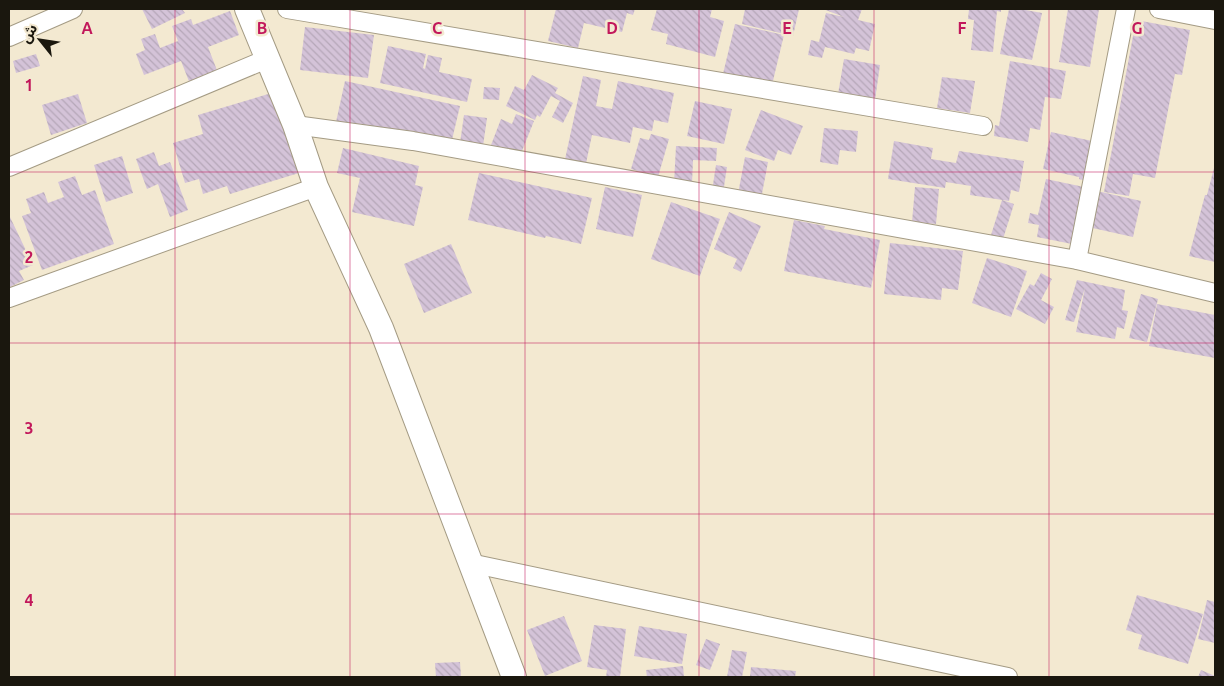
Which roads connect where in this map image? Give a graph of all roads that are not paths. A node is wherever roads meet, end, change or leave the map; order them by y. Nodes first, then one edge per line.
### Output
1 (73, 9) edge
2 (248, 9) edge
3 (287, 9) edge
4 (1126, 9) edge
5 (1159, 9) edge
6 (1215, 20) edge
7 (9, 37) edge
8 (267, 59) junction
9 (295, 125) junction
10 (983, 126) dead end
11 (9, 167) edge
12 (316, 187) junction
13 (1077, 260) junction
14 (1215, 293) edge
15 (9, 298) edge
16 (470, 563) junction
17 (514, 677) edge
18 (1008, 677) edge

1 - 7 street
2 - 8 street
3 - 10 street
4 - 13 street
5 - 6 street
8 - 9 street
8 - 11 street
9 - 12 street
9 - 13 street
12 - 15 street
12 - 16 street
13 - 14 street
16 - 17 street
16 - 18 street

